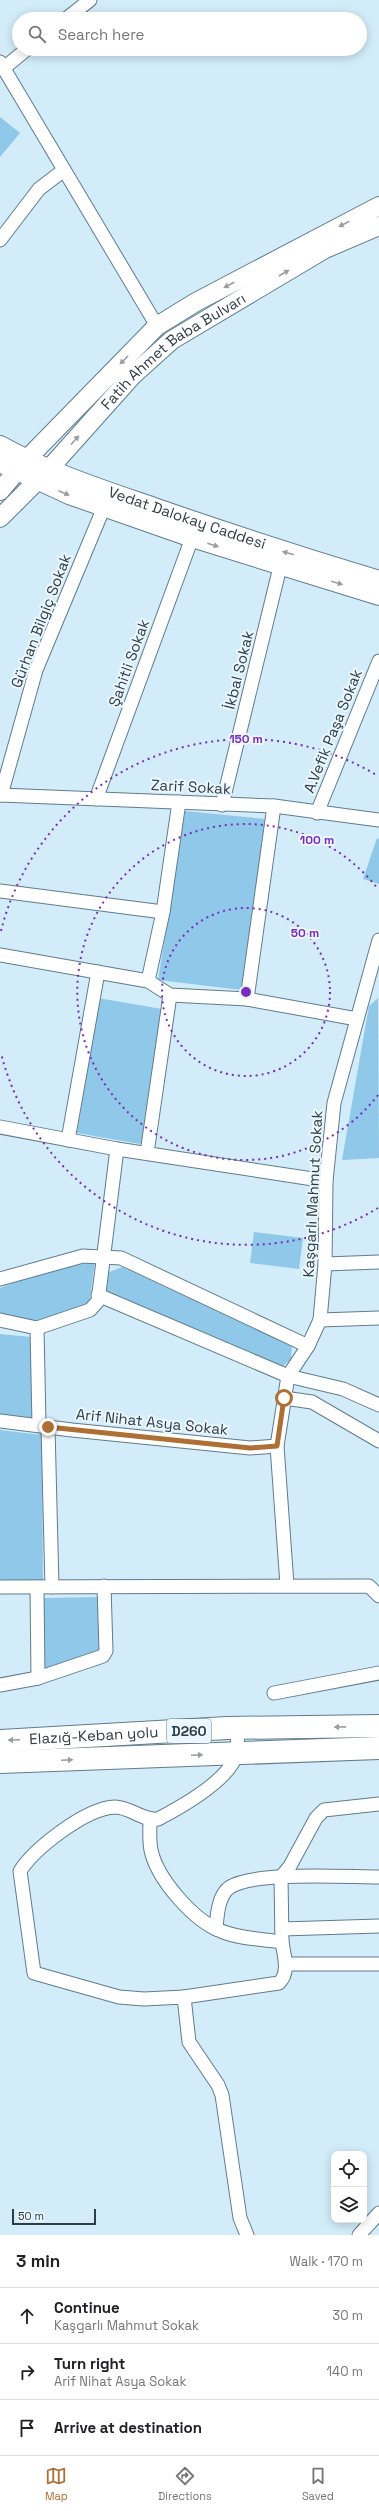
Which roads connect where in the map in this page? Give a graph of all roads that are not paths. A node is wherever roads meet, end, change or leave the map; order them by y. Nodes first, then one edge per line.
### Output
1 (90, 0) edge
2 (75, 12) edge
3 (17, 56) edge
4 (2, 65) edge
5 (64, 170) junction
6 (379, 206) edge
7 (379, 226) edge
8 (0, 240) edge
9 (157, 326) junction
10 (0, 445) edge
11 (14, 465) edge
12 (43, 475) junction
13 (0, 491) edge
14 (104, 507) junction
15 (0, 518) edge
16 (192, 538) junction
17 (280, 567) junction
18 (379, 580) edge
19 (379, 596) edge
20 (379, 661) edge
21 (1, 795) edge
22 (96, 799) junction
23 (179, 802) junction
24 (222, 805) junction
25 (274, 806) junction
26 (318, 813) junction
27 (379, 820) edge
28 (0, 891) edge
29 (163, 912) junction
30 (379, 940) edge
31 (0, 955) edge
32 (98, 972) junction
33 (148, 981) junction
34 (373, 982) edge
35 (170, 995) junction
36 (247, 999) junction
37 (357, 1019) junction
38 (0, 1127) edge
39 (68, 1140) junction
40 (117, 1149) junction
41 (147, 1153) junction
42 (326, 1181) junction
43 (104, 1258) junction
44 (379, 1262) edge
45 (325, 1264) junction
46 (0, 1279) edge
47 (98, 1295) junction
48 (379, 1318) edge
49 (0, 1320) edge
50 (320, 1320) junction
51 (37, 1328) junction
52 (308, 1346) junction
53 (288, 1376) junction
54 (284, 1398) junction
55 (379, 1405) edge
56 (0, 1421) edge
57 (44, 1426) junction
58 (379, 1441) edge
59 (277, 1446) junction
60 (374, 1584) edge
61 (288, 1585) junction
62 (104, 1586) junction
63 (0, 1587) edge
64 (37, 1587) junction
65 (52, 1587) junction
66 (379, 1596) edge
67 (379, 1673) edge
68 (38, 1678) junction
69 (0, 1685) edge
70 (274, 1693) dead end
71 (379, 1726) edge
72 (236, 1728) junction
73 (0, 1741) edge
74 (379, 1748) edge
75 (237, 1753) junction
76 (0, 1762) edge
77 (379, 1804) edge
78 (150, 1820) junction
79 (281, 1877) junction
80 (379, 1877) edge
81 (379, 1926) edge
82 (216, 1929) junction
83 (282, 1935) junction
84 (286, 1964) junction
85 (379, 1964) edge
86 (184, 1997) junction
87 (379, 2213) edge
88 (247, 2235) edge
89 (359, 2235) edge

1 - 2 street
3 - 4 street
4 - 5 street
5 - 8 street
5 - 9 street
6 -> 9 main road, Fatih Ahmet Baba Bulvarı
12 -> 7 main road, Fatih Ahmet Baba Bulvarı
9 -> 11 main road, Fatih Ahmet Baba Bulvarı
10 - 11 main road, Vedat Dalokay Caddesi
11 - 12 main road, Vedat Dalokay Caddesi
11 - 13 main road, Fatih Ahmet Baba Bulvarı
12 -> 14 main road, Vedat Dalokay Caddesi
12 - 15 main road, Fatih Ahmet Baba Bulvarı
18 -> 12 main road, Vedat Dalokay Caddesi
14 - 16 main road, Vedat Dalokay Caddesi
14 - 21 street, Gürhan Bilgiç Sokak
16 -> 17 main road, Vedat Dalokay Caddesi
16 - 22 street, Şahitli Sokak
17 -> 19 main road, Vedat Dalokay Caddesi
17 - 24 street, İkbal Sokak
20 - 26 street, A.Vefik Paşa Sokak
21 - 22 street, Zarif Sokak
22 - 23 street, Zarif Sokak
23 - 24 street, Zarif Sokak
23 - 29 street
24 - 25 street, Zarif Sokak
25 - 26 street, Zarif Sokak
25 - 36 street
26 - 27 street, Zarif Sokak
28 - 29 street
29 - 33 street
30 - 34 street, Kaşgarlı Mahmut Sokak
31 - 32 street
32 - 33 street
32 - 39 street
33 - 35 street
34 - 37 street, Kaşgarlı Mahmut Sokak
35 - 36 street
35 - 41 street
36 - 37 street
37 - 42 street, Kaşgarlı Mahmut Sokak
38 - 39 street
39 - 40 street
40 - 41 street
40 - 43 street
41 - 42 street
42 - 45 street, Kaşgarlı Mahmut Sokak
43 - 46 street
43 - 47 street
43 - 52 street
44 - 45 street
45 - 50 street, Kaşgarlı Mahmut Sokak
47 - 51 street
47 - 53 street
48 - 50 street
49 - 51 street
50 - 52 street, Kaşgarlı Mahmut Sokak
51 - 57 street
52 - 53 street, Kaşgarlı Mahmut Sokak
53 - 54 street, Kaşgarlı Mahmut Sokak
53 - 55 street
54 - 58 street
54 - 59 street, Kaşgarlı Mahmut Sokak
56 - 57 street, Arif Nihat Asya Sokak
57 - 59 street, Arif Nihat Asya Sokak
57 - 65 street
59 - 61 street, Kaşgarlı Mahmut Sokak
60 - 61 street
60 - 66 street
61 - 62 street
62 - 65 street
62 - 68 street
63 - 64 street
64 - 65 street
64 - 68 street
67 - 70 street
68 - 69 street
71 -> 72 highway, Elazığ-Keban yolu / D260
72 -> 73 highway, Elazığ-Keban yolu / D260
72 - 75 street
74 - 75 highway, Elazığ-Keban yolu / D260
76 -> 75 highway, Elazığ-Keban yolu / D260
75 - 78 street
77 - 79 street
78 - 82 street
78 - 86 street
79 - 80 street
79 - 82 street
79 - 83 street
81 - 83 street
82 - 83 street
83 - 84 street
84 - 85 street
84 - 86 street
86 - 88 street
87 - 89 street

